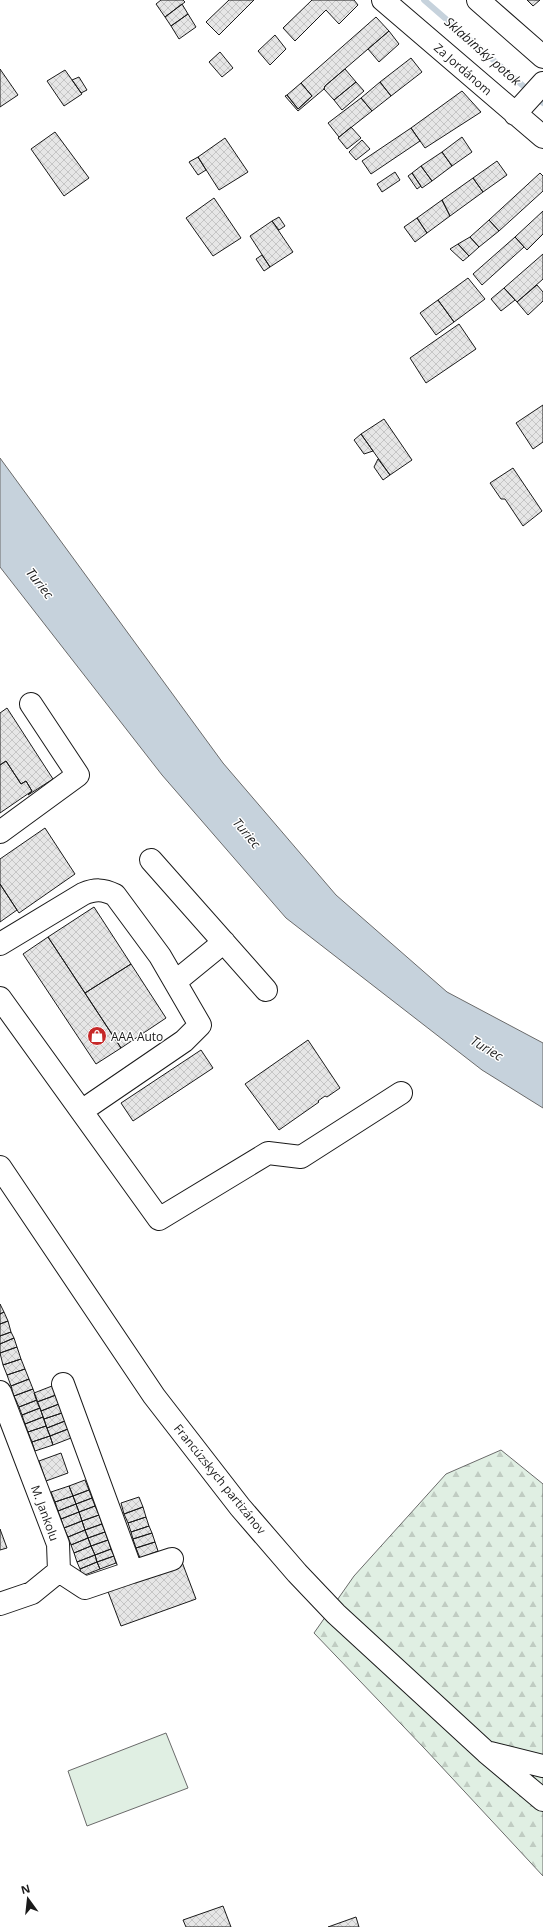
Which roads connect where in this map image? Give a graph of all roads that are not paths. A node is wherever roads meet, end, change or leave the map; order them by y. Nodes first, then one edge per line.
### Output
1 (383, 0) edge
2 (478, 0) edge
3 (543, 57) edge
4 (543, 83) edge
5 (515, 114) junction
6 (543, 137) edge
7 (31, 704) dead end
8 (0, 832) edge
9 (151, 860) dead end
10 (224, 942) junction
11 (0, 944) edge
12 (175, 982) junction
13 (266, 990) dead end
14 (0, 998) edge
15 (401, 1093) dead end
16 (83, 1110) junction
17 (0, 1167) edge
18 (63, 1384) dead end
19 (0, 1392) edge
20 (172, 1559) dead end
21 (59, 1571) junction
22 (132, 1572) junction
23 (0, 1604) edge
24 (486, 1752) junction
25 (543, 1766) edge
26 (543, 1800) edge

1 - 5 main road, Za Jordánom
2 - 3 main road
4 - 5 main road
5 - 6 main road, Za Jordánom
7 - 8 main road
9 - 10 main road
10 - 12 main road
10 - 13 main road
11 - 12 main road
12 - 16 main road
14 - 16 main road
15 - 16 main road
17 - 24 main road, Francúzskych partizánov
18 - 22 main road
19 - 21 main road, M. Jankolu
20 - 22 main road
21 - 22 main road
21 - 23 main road
24 - 25 main road
24 - 26 main road, Francúzskych partizánov

